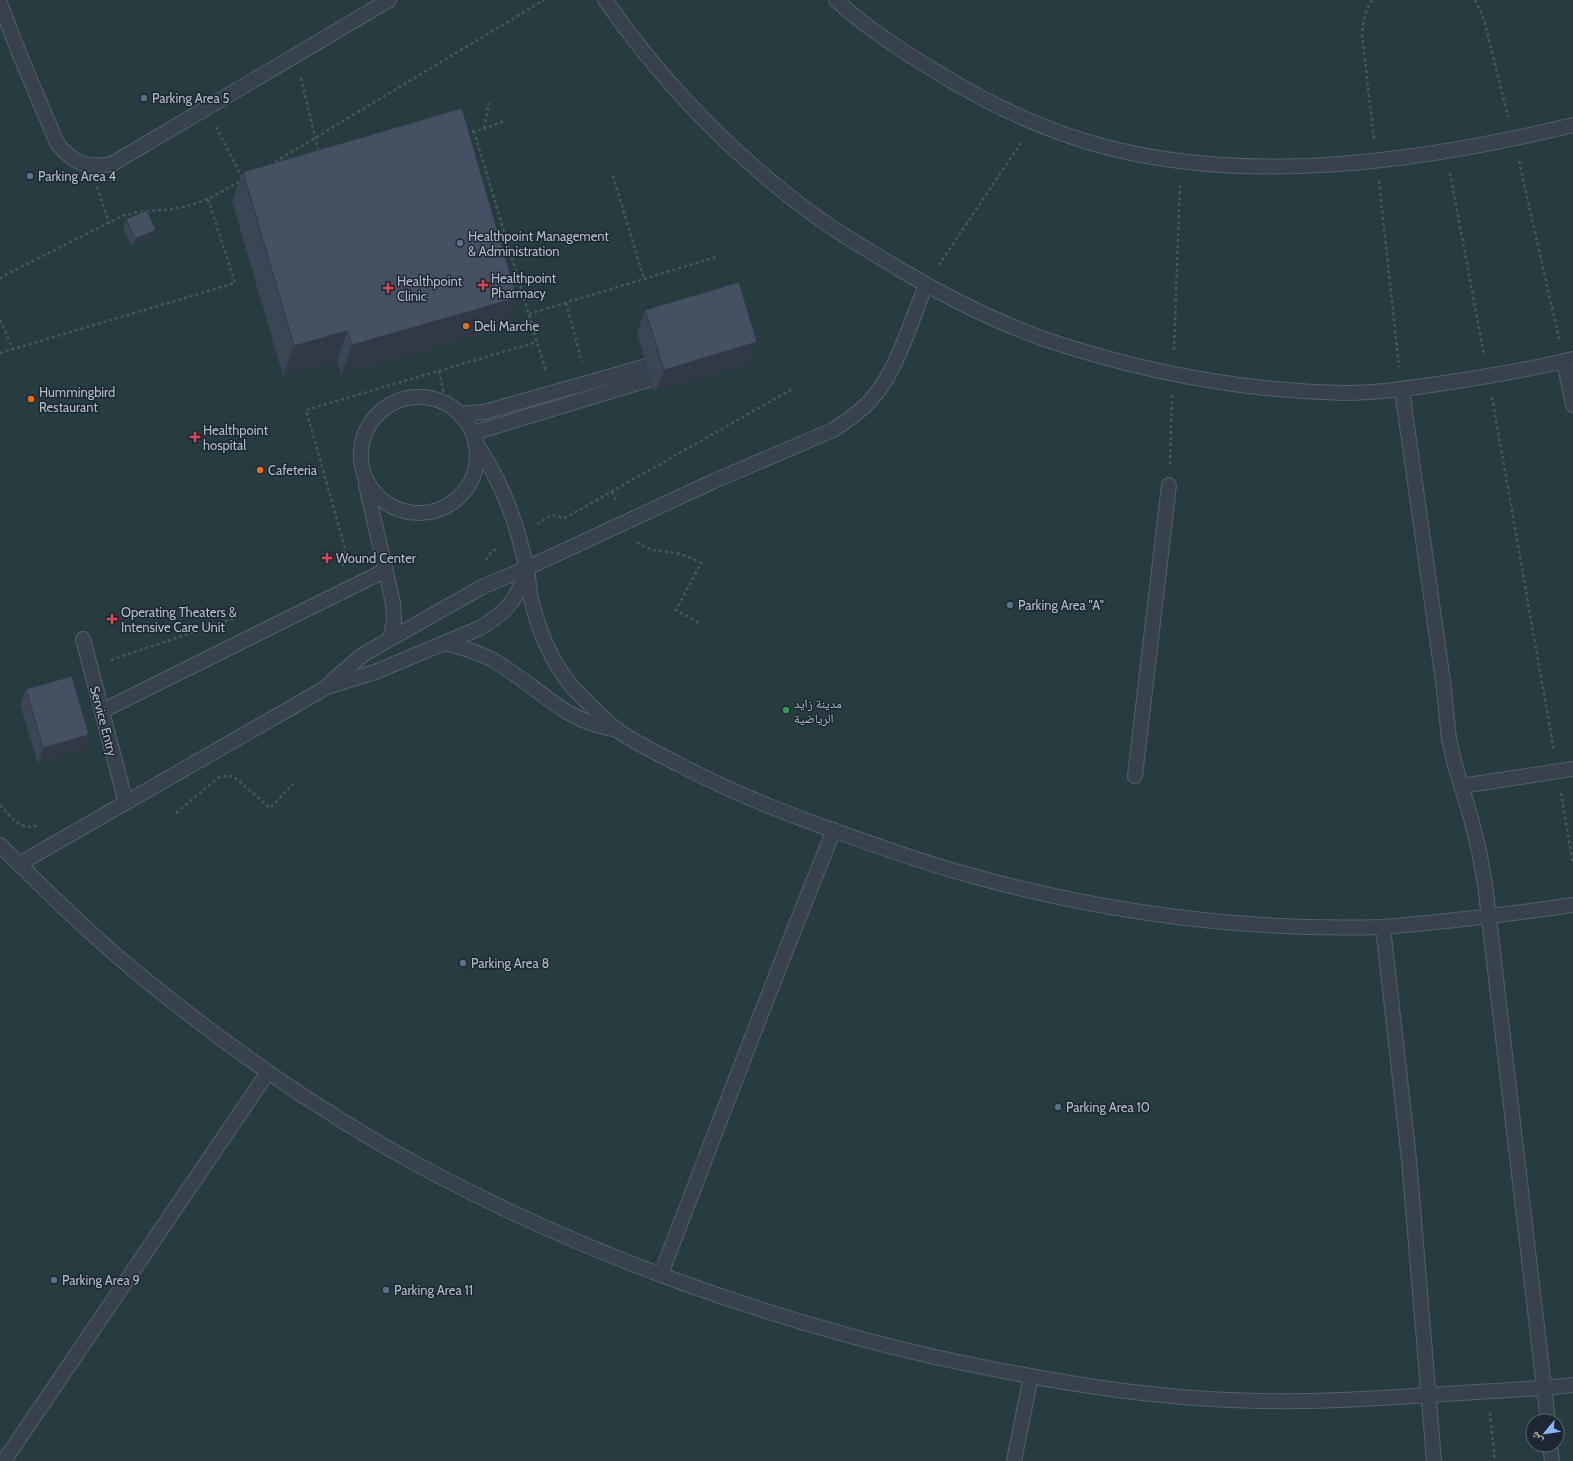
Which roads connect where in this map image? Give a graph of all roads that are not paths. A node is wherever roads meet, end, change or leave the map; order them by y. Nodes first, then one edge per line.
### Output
1 (389, 0) edge
2 (605, 0) edge
3 (836, 0) edge
4 (0, 3) edge
5 (1573, 125) edge
6 (926, 284) junction
7 (1568, 360) edge
8 (1402, 390) junction
9 (1573, 405) edge
10 (460, 414) junction
11 (474, 438) junction
12 (364, 477) junction
13 (1169, 485) road end
14 (527, 568) junction
15 (386, 570) junction
16 (82, 639) dead end
17 (390, 639) junction
18 (445, 644) junction
19 (327, 687) junction
20 (102, 711) junction
21 (618, 730) junction
22 (1573, 769) edge
23 (1135, 776) dead end
24 (1461, 786) junction
25 (126, 803) junction
26 (834, 830) junction
27 (0, 845) edge
28 (19, 864) junction
29 (1573, 905) edge
30 (1488, 917) junction
31 (1383, 927) junction
32 (268, 1072) junction
33 (661, 1274) junction
34 (1031, 1376) junction
35 (1573, 1384) edge
36 (1545, 1388) junction
37 (1429, 1394) junction
38 (1547, 1413) edge
39 (4, 1461) edge
40 (1014, 1461) edge
41 (1434, 1461) edge

1 - 4 lane
2 - 6 lane
3 - 5 lane
6 - 8 lane
6 - 14 lane
7 - 8 lane
7 - 9 lane
8 - 24 lane
10 - 11 lane
10 - 11 lane
10 - 12 lane
11 - 12 lane
11 - 14 lane
12 - 15 lane
13 - 23 lane
14 - 17 lane
14 - 18 lane
14 - 21 lane
15 - 17 lane
15 - 20 lane
16 - 20 lane, Service Entry
17 - 19 lane
18 - 19 lane
18 - 21 lane
19 - 25 lane
20 - 25 lane, Service Entry
21 - 26 lane
22 - 24 lane
24 - 30 lane
25 - 28 lane
26 - 31 lane
26 - 33 lane
27 - 28 lane
28 - 32 lane
29 - 30 lane
30 - 31 lane
30 - 36 lane
31 - 37 lane
32 - 33 lane
32 - 39 lane
33 - 34 lane
34 - 37 lane
34 - 40 lane
35 - 36 lane
36 - 37 lane
36 - 38 lane
37 - 41 lane

